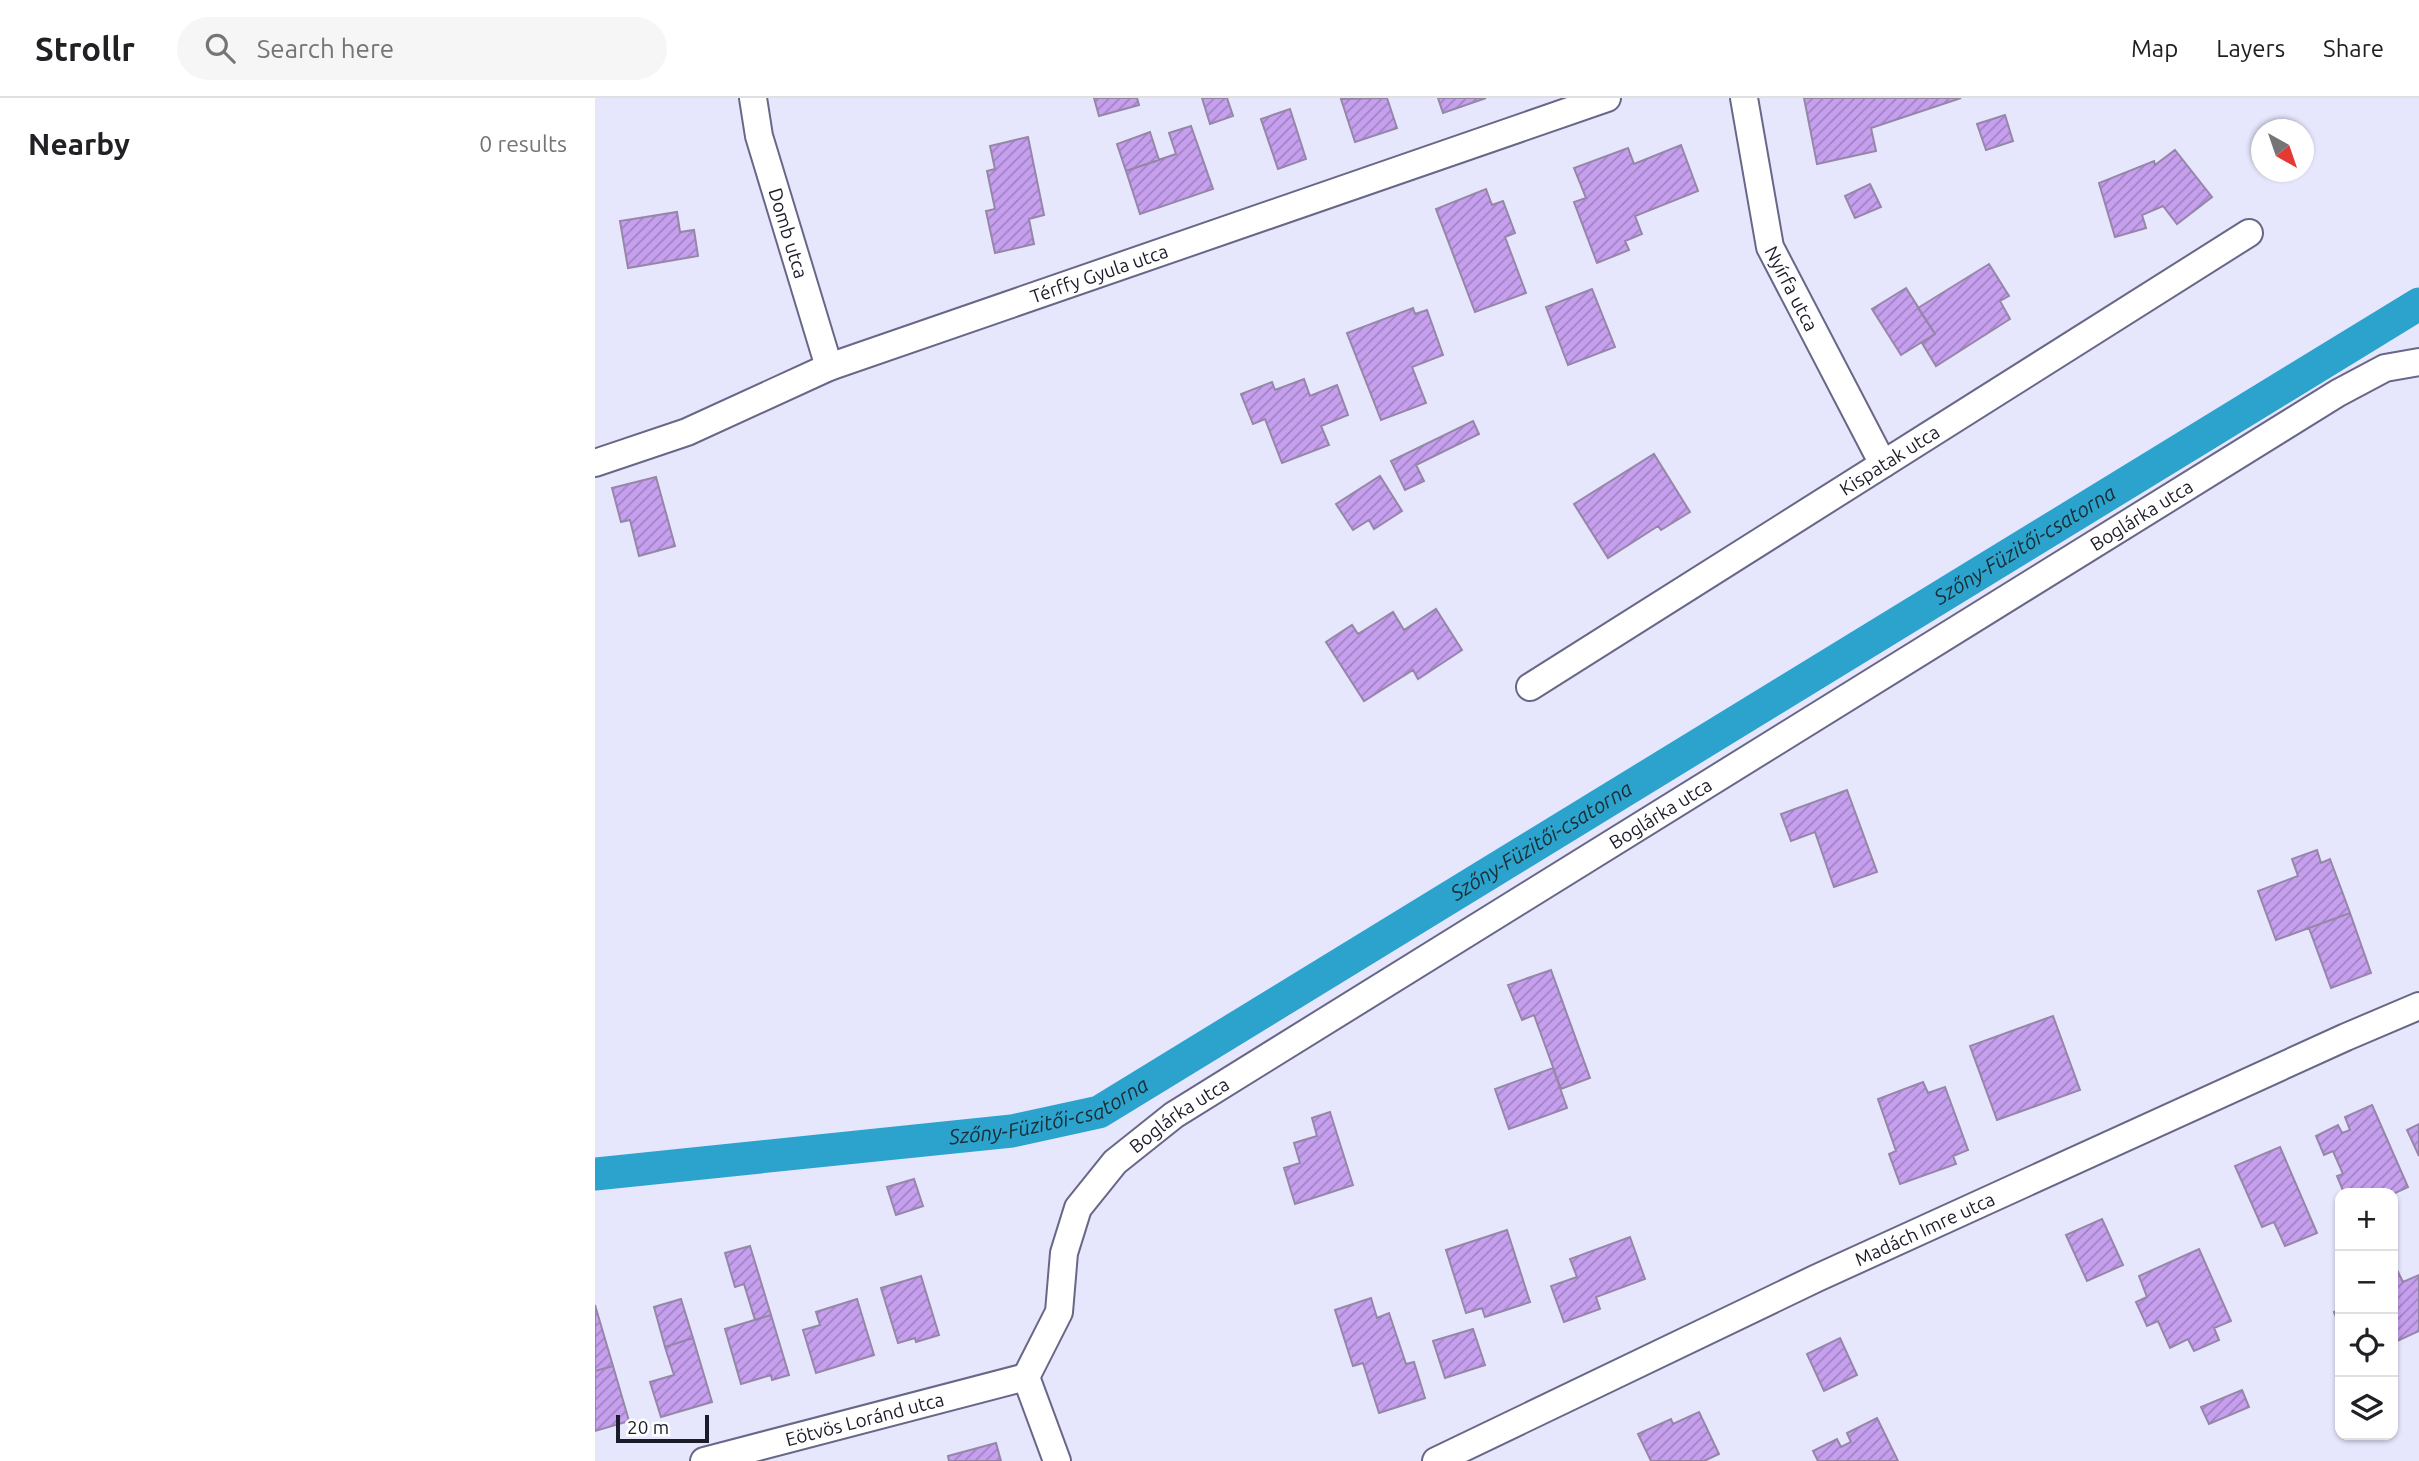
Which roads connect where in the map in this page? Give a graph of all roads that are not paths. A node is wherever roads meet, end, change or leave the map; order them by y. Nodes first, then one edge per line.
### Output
1 (753, 98) edge
2 (1607, 98) edge
3 (1744, 98) edge
4 (2249, 233) dead end
5 (2419, 362) edge
6 (829, 367) junction
7 (595, 463) edge
8 (1883, 464) junction
9 (1530, 687) dead end
10 (2419, 1006) edge
11 (1025, 1377) junction
12 (704, 1461) edge
13 (1057, 1461) edge
14 (1436, 1461) edge

1 - 6 street, Domb utca
2 - 6 street, Térffy Gyula utca
3 - 8 street, Nyírfa utca
4 - 8 street, Kispatak utca
5 - 11 street, Boglárka utca
6 - 7 street, Térffy Gyula utca
8 - 9 street, Kispatak utca
10 - 14 street, Madách Imre utca
11 - 12 street, Eötvös Loránd utca
11 - 13 street

